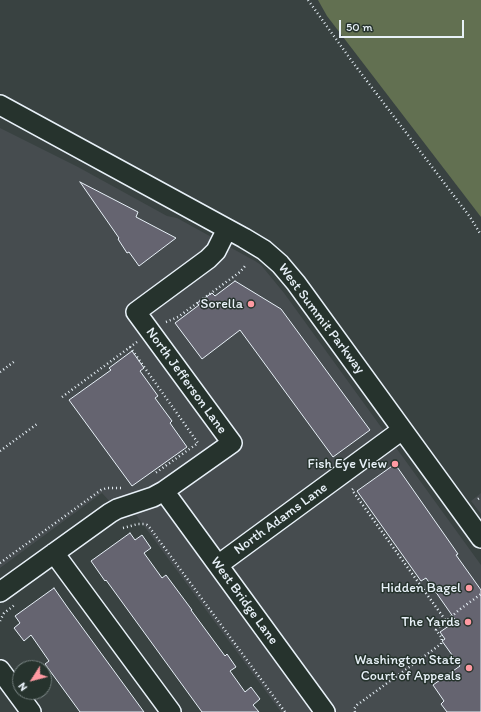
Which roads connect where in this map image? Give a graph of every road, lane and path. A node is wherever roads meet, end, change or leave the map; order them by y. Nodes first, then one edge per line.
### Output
1 (308, 0) edge
2 (0, 105) edge
3 (227, 229) junction
4 (481, 235) edge
5 (244, 266) dead end
6 (163, 323) dead end
7 (140, 339) dead end
8 (130, 347) junction
9 (15, 361) dead end
10 (0, 372) edge
11 (62, 397) dead end
12 (36, 424) dead end
13 (402, 430) junction
14 (0, 451) edge
15 (149, 478) dead end
16 (358, 486) dead end
17 (125, 488) dead end
18 (164, 491) junction
19 (121, 529) dead end
20 (481, 538) edge
21 (54, 553) junction
22 (0, 564) edge
23 (218, 565) junction
24 (0, 592) edge
25 (481, 594) edge
26 (16, 604) dead end
27 (0, 620) edge
28 (446, 622) junction
29 (0, 670) edge
30 (31, 712) edge
31 (171, 712) edge
32 (285, 712) edge
33 (325, 712) edge
34 (355, 712) edge

1 - 4 path
2 - 3 street, West Summit Parkway
3 - 13 street, West Summit Parkway
3 - 18 street, North Jefferson Lane
5 - 6 path
7 - 8 path
8 - 11 path
8 - 15 path
9 - 10 path
12 - 14 path
13 - 20 street, West Summit Parkway
13 - 23 street, North Adams Lane
16 - 28 path
17 - 22 path
18 - 21 street, North Jefferson Lane
18 - 23 street, West Bridge Lane
19 - 32 path
21 - 24 street, North Jefferson Lane
21 - 31 street
23 - 33 street, West Bridge Lane
25 - 28 path
26 - 27 path
28 - 34 path
29 - 30 street

